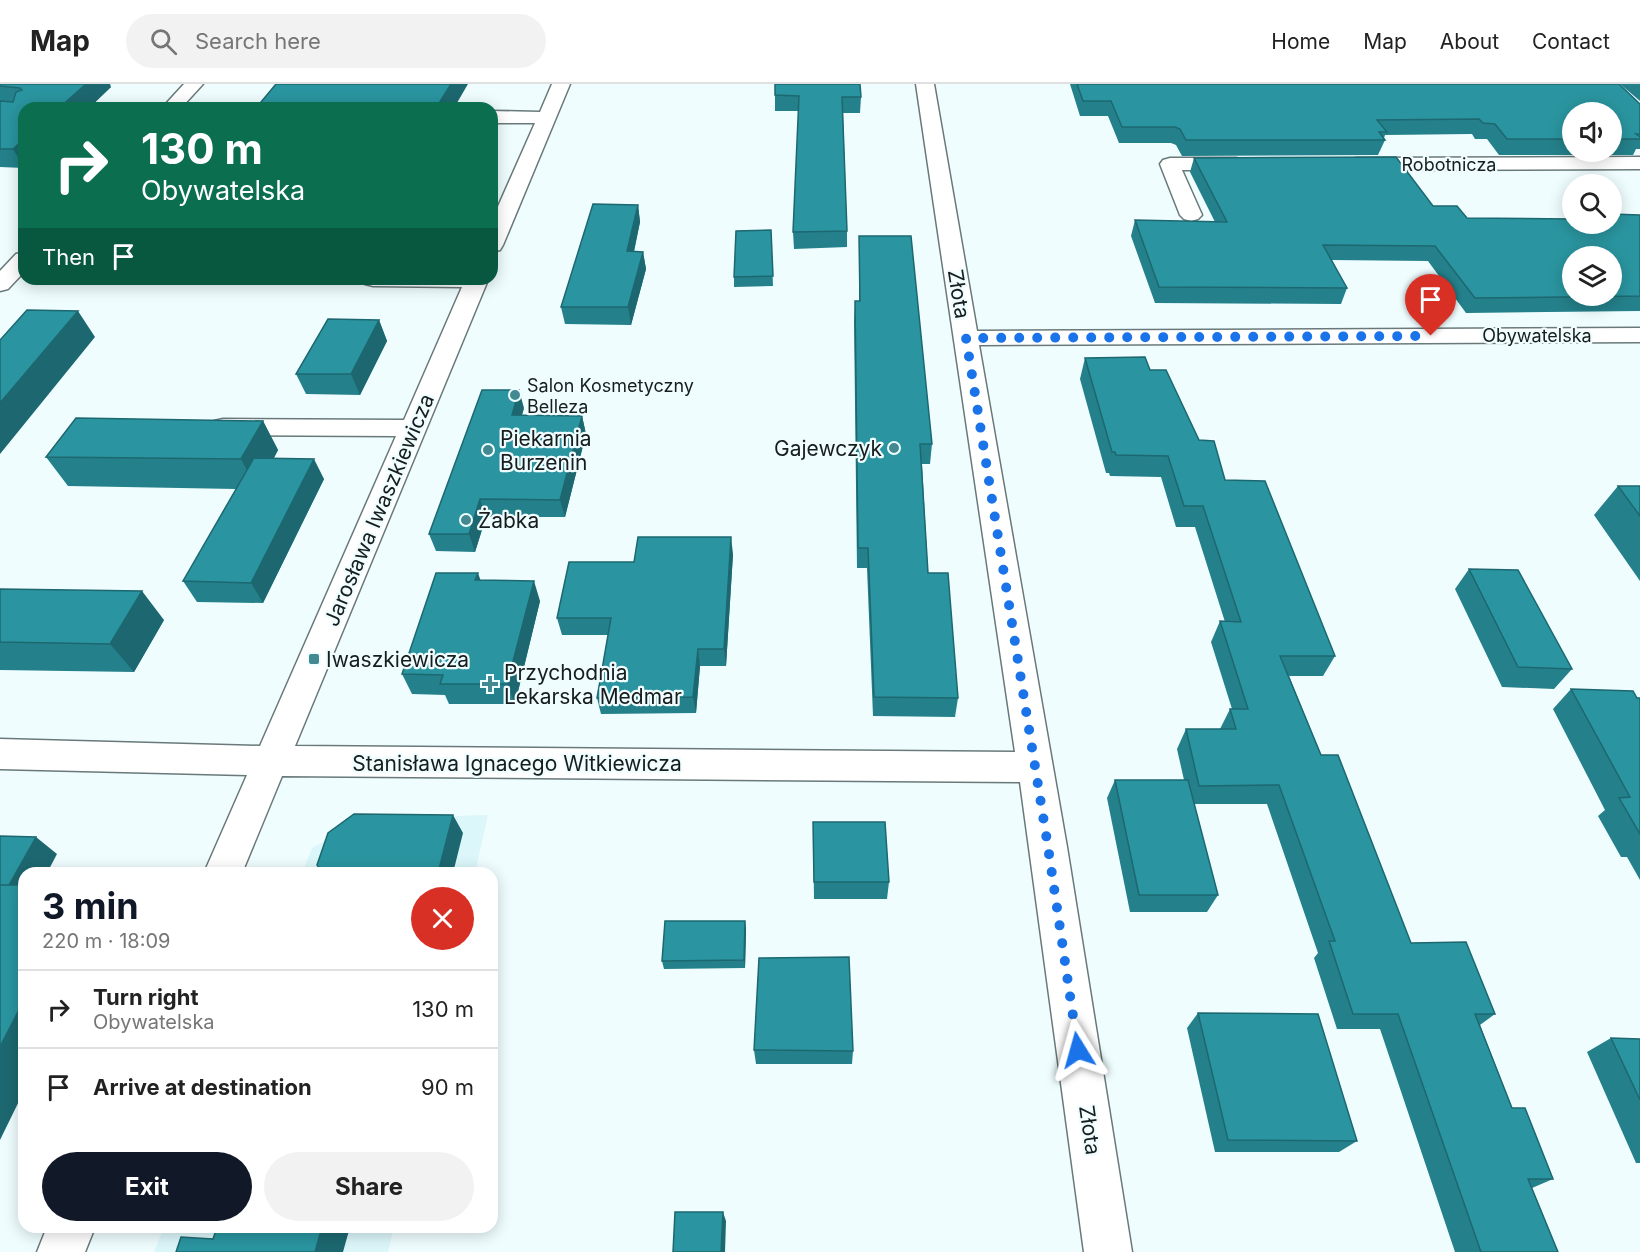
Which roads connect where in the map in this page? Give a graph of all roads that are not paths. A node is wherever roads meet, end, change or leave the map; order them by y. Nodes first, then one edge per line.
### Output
1 (194, 84) edge
2 (561, 84) edge
3 (925, 84) edge
4 (177, 102) edge
5 (498, 117) edge
6 (546, 118) junction
7 (1640, 163) edge
8 (1252, 164) edge
9 (1334, 164) edge
10 (1191, 215) dead end
11 (498, 231) edge
12 (475, 285) edge
13 (1640, 335) edge
14 (966, 338) junction
15 (202, 426) edge
16 (414, 428) junction
17 (0, 754) edge
18 (271, 761) junction
19 (1035, 767) junction
20 (226, 867) edge
21 (69, 1233) edge
22 (61, 1252) edge
23 (1108, 1252) edge

1 - 4 street
2 - 6 street
3 - 14 street, Złota
5 - 6 street
6 - 11 street
7 - 9 street, Robotnicza
8 - 10 street
12 - 16 street, Jarosława Iwaszkiewicza
13 - 14 street, Obywatelska
14 - 19 street, Złota
15 - 16 street
16 - 18 street, Jarosława Iwaszkiewicza
17 - 18 street, Stanisława Ignacego Witkiewicza
18 - 19 street, Stanisława Ignacego Witkiewicza
18 - 20 street, Jarosława Iwaszkiewicza
19 - 23 street, Złota
21 - 22 street

